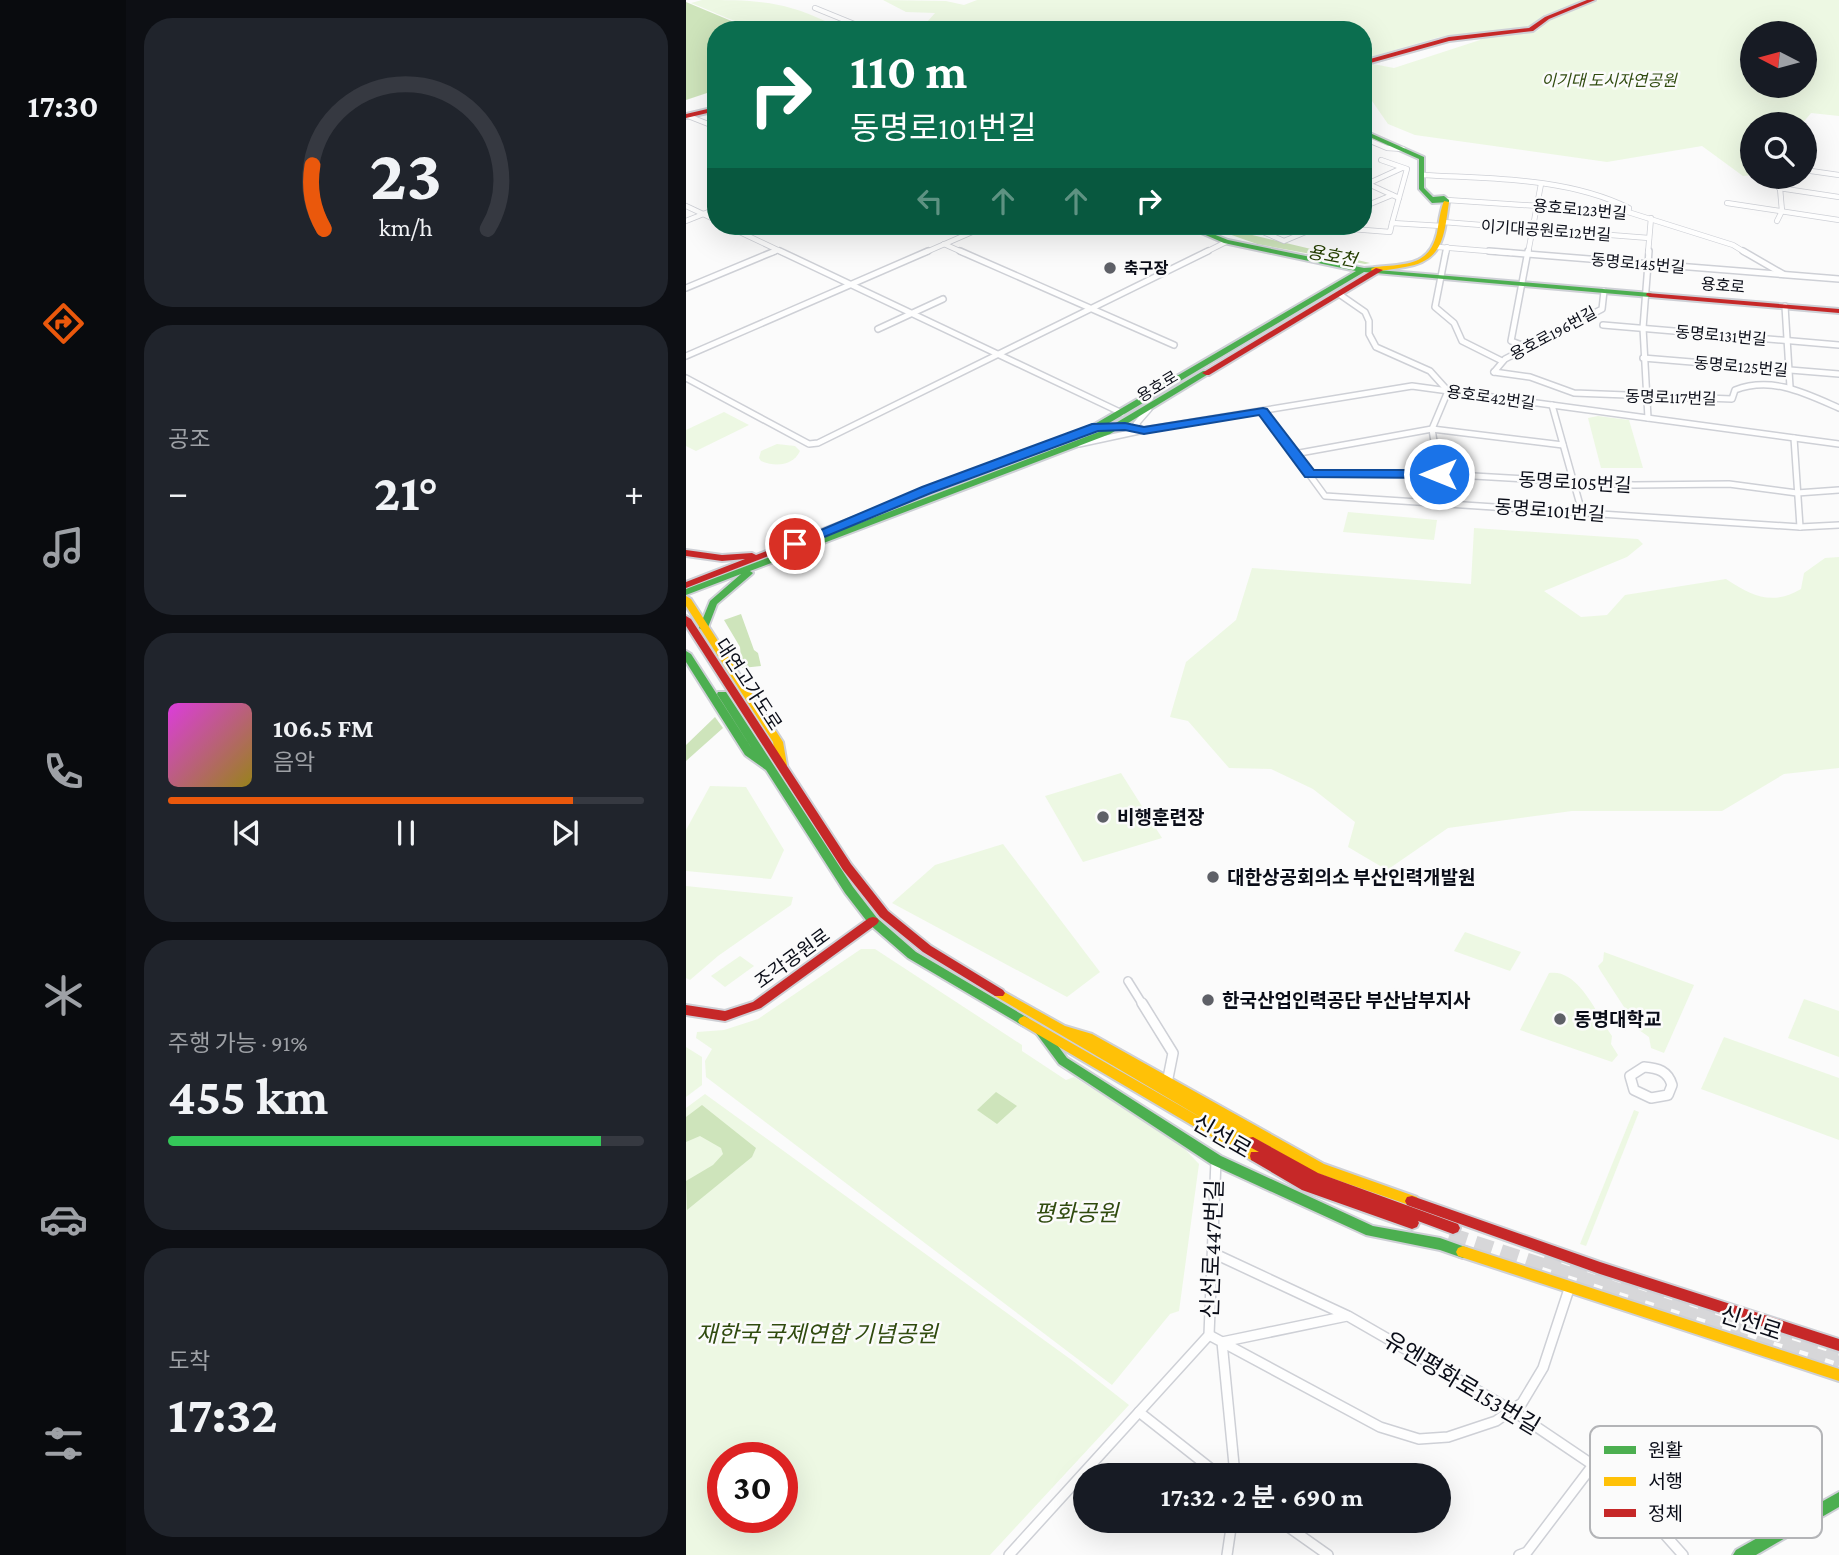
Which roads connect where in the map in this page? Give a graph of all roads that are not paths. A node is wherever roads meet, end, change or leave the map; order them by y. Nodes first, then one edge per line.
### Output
1 (1592, 0) edge
2 (815, 8) dead end
3 (847, 21) edge
4 (1372, 60) edge
5 (707, 111) edge
6 (687, 116) edge
7 (707, 124) edge
8 (1372, 136) edge
9 (1372, 142) edge
10 (1404, 149) junction
11 (1381, 160) dead end
12 (1403, 167) junction
13 (1817, 172) edge
14 (1423, 175) junction
15 (1839, 175) edge
16 (1372, 180) edge
17 (1541, 184) junction
18 (1372, 186) edge
19 (1779, 189) edge
20 (1786, 189) edge
21 (1392, 195) junction
22 (1839, 197) edge
23 (1399, 198) junction
24 (1372, 203) edge
25 (1727, 203) dead end
26 (1536, 205) junction
27 (686, 206) edge
28 (1440, 206) junction
29 (1782, 211) junction
30 (707, 212) edge
31 (1628, 212) junction
32 (703, 214) junction
33 (707, 216) edge
34 (1651, 218) junction
35 (1839, 220) edge
36 (686, 221) edge
37 (1777, 221) dead end
38 (1392, 223) junction
39 (1531, 229) junction
40 (1372, 231) edge
41 (1390, 232) junction
42 (746, 235) edge
43 (965, 235) edge
44 (1209, 235) edge
45 (1270, 235) edge
46 (1298, 235) edge
47 (1649, 238) junction
48 (1226, 242) junction
49 (1388, 242) dead end
50 (944, 244) junction
51 (1443, 247) junction
52 (778, 250) junction
53 (1527, 254) junction
54 (1314, 261) junction
55 (1647, 264) junction
56 (1393, 265) junction
57 (1362, 270) junction
58 (1374, 272) junction
59 (1784, 275) junction
60 (1442, 277) junction
61 (1839, 279) edge
62 (1520, 284) junction
63 (851, 285) junction
64 (687, 286) edge
65 (1334, 289) junction
66 (1604, 291) junction
67 (1645, 294) junction
68 (943, 299) dead end
69 (1785, 306) junction
70 (1090, 309) junction
71 (1839, 310) edge
72 (912, 313) junction
73 (1603, 325) dead end
74 (1643, 328) junction
75 (878, 329) dead end
76 (1787, 340) junction
77 (1174, 345) dead end
78 (1839, 345) edge
79 (1527, 347) junction
80 (998, 354) junction
81 (686, 356) edge
82 (1643, 358) junction
83 (1502, 361) junction
84 (1789, 370) junction
85 (1494, 372) joint
86 (1839, 374) edge
87 (686, 378) edge
88 (1790, 387) junction
89 (1448, 391) junction
90 (1645, 396) junction
91 (1552, 405) junction
92 (1839, 408) edge
93 (1149, 409) junction
94 (1263, 411) junction
95 (1122, 413) junction
96 (1647, 418) junction
97 (1096, 427) junction
98 (1432, 429) junction
99 (1142, 430) junction
100 (1117, 432) junction
101 (1794, 438) junction
102 (1839, 444) edge
103 (1563, 445) junction
104 (1294, 454) junction
105 (975, 472) junction
106 (1310, 474) junction
107 (1439, 474) junction
108 (1573, 482) junction
109 (963, 486) junction
110 (926, 490) junction
111 (1839, 490) edge
112 (1797, 493) junction
113 (1444, 504) junction
114 (910, 506) junction
115 (1582, 512) junction
116 (1839, 525) edge
117 (1800, 527) junction
118 (686, 554) edge
119 (770, 558) junction
120 (686, 585) edge
121 (699, 587) junction
122 (729, 588) junction
123 (686, 592) edge
124 (686, 599) edge
125 (686, 619) edge
126 (704, 628) junction
127 (686, 636) edge
128 (686, 654) edge
129 (746, 722) junction
130 (778, 770) junction
131 (873, 921) junction
132 (1128, 981) dead end
133 (686, 1010) edge
134 (1046, 1029) junction
135 (1671, 1080) joint
136 (1167, 1083) junction
137 (1216, 1160) junction
138 (1451, 1232) tunnel mouth
139 (1213, 1253) junction
140 (1570, 1286) junction
141 (1348, 1316) junction
142 (1209, 1335) junction
143 (1222, 1342) junction
144 (1839, 1345) edge
145 (1839, 1375) edge
146 (1513, 1411) junction
147 (1139, 1412) junction
148 (1204, 1463) edge
149 (1234, 1463) edge
150 (1590, 1463) edge
151 (1590, 1469) edge
152 (1839, 1499) edge
153 (1822, 1509) edge
154 (1230, 1533) edge
155 (1297, 1533) edge
156 (1668, 1538) edge
157 (1771, 1538) edge
158 (1009, 1555) edge
159 (1227, 1555) edge
160 (1328, 1555) edge
161 (1519, 1555) edge
162 (1683, 1555) edge
163 (1741, 1555) edge

1 - 4 main road
2 - 3 street
5 - 6 main road
6 - 7 street
8 - 10 main road
9 - 10 street
10 - 14 main road
11 - 12 street
12 - 16 street
12 - 23 street
13 - 15 street
14 - 17 street
14 - 28 main road
17 - 26 street
17 - 31 street
18 - 21 street
19 - 29 street
20 - 22 street
21 - 23 street
21 - 24 street
23 - 38 street
25 - 29 street
26 - 28 street, 용호로123번길
26 - 31 street, 용호로123번길
26 - 39 street
27 - 32 street
28 - 38 street
28 - 39 street, 이기대공원로12번길
28 - 51 main road
29 - 35 street
29 - 37 street
30 - 32 street
31 - 34 street, 용호로123번길
32 - 33 street
32 - 36 street
34 - 47 street
34 - 59 street, 용호로123번길
38 - 41 street
39 - 47 street, 이기대공원로12번길
39 - 53 street
40 - 41 street
41 - 49 street
42 - 52 street
43 - 50 street
44 - 48 main road
45 - 46 street
47 - 55 street
48 - 54 main road
48 - 70 street
50 - 63 street
50 - 70 street
51 - 53 street, 동명로145번길
51 - 56 main road
51 - 60 street
52 - 63 street
52 - 64 street
53 - 55 street, 동명로145번길
53 - 62 street
54 - 57 main road
54 - 65 main road
55 - 59 street, 동명로145번길
55 - 67 street
56 - 57 main road
56 - 58 main road
57 - 58 main road
57 - 65 main road, 용호로
58 - 60 main road, 용호로
58 - 65 main road, 용호로
59 - 61 street, 동명로145번길
60 - 62 main road, 용호로
60 - 83 street
62 - 66 main road, 용호로
62 - 79 street
63 - 72 street
63 - 81 street
65 - 89 street
65 - 93 main road, 용호로
65 - 95 main road, 용호로
66 - 67 main road, 용호로
66 - 79 street, 용호로196번길
67 - 69 main road, 용호로
67 - 74 street
68 - 72 street
69 - 71 main road, 용호로
69 - 76 street
70 - 77 street
70 - 80 street
72 - 75 street
72 - 80 street
73 - 74 street, 동명로131번길
74 - 76 street, 동명로131번길
74 - 82 street
76 - 78 street, 동명로131번길
76 - 84 street
79 - 83 street, 용호로196번길
80 - 87 street
80 - 95 street
82 - 84 street, 동명로125번길
82 - 90 street
83 - 85 street, 용호로196번길
84 - 86 street, 동명로125번길
84 - 88 street
85 - 90 street, 동명로117번길
88 - 90 street, 동명로117번길
88 - 92 street, 동명로117번길
89 - 91 street, 용호로42번길
89 - 94 street, 용호로42번길
89 - 98 street
90 - 96 street
91 - 96 street, 용호로42번길
91 - 103 street
93 - 99 street
93 - 100 main road, 용호로
94 - 99 street, 용호로42번길
94 - 104 street, 동명로101번길
95 - 97 main road, 용호로
96 - 101 street, 용호로42번길
97 - 100 street, 용호로42번길
97 - 105 main road, 용호로
98 - 103 street
98 - 104 street
98 - 107 street
99 - 100 street, 용호로42번길
99 - 100 street, 용호로42번길
100 - 109 main road, 용호로
101 - 102 street, 용호로42번길
101 - 112 street
103 - 108 street
104 - 106 street, 동명로101번길
105 - 109 main road
105 - 110 main road, 용호로
106 - 107 street, 동명로105번길
106 - 113 street, 동명로101번길
107 - 108 street, 동명로105번길
107 - 113 street
108 - 112 street, 동명로105번길
108 - 115 street
109 - 114 main road, 용호로
110 - 114 main road
110 - 119 main road, 용호로
111 - 112 street, 동명로105번길
112 - 117 street
113 - 115 street, 동명로101번길
114 - 119 main road, 용호로
115 - 117 street, 동명로101번길
116 - 117 street, 동명로101번길
118 - 119 main road
119 - 120 main road, 용호로
119 - 121 main road, 용호로
119 - 122 main road
121 - 122 main road
121 - 123 main road, 용호로
122 - 126 main road
124 - 126 main road
125 - 129 main road, 대연고가도로
126 - 130 main road
127 - 129 main road, 대연고가도로
128 - 130 main road
129 - 130 main road, 대연고가도로
130 - 131 main road
130 - 134 main road
131 - 133 main road, 조각공원로
131 - 134 main road
132 - 136 street
134 - 136 main road, 신선로
134 - 137 main road, 신선로
134 - 138 main road, 신선로
135 - 135 street
136 - 144 main road, 신선로
137 - 139 street, 신선로447번길
137 - 140 main road, 신선로
139 - 141 street, 유엔평화로153번길
139 - 142 street, 신선로447번길
140 - 145 main road, 신선로
140 - 146 street
141 - 143 street
141 - 146 street, 유엔평화로153번길
142 - 143 street
142 - 147 street, 신선로447번길
143 - 146 street
143 - 149 street
146 - 150 street, 유엔평화로153번길
147 - 148 street
147 - 158 street, 신선로447번길
151 - 161 street
152 - 153 main road
154 - 159 street
155 - 160 street
156 - 162 street, 유엔평화로153번길
157 - 163 main road

